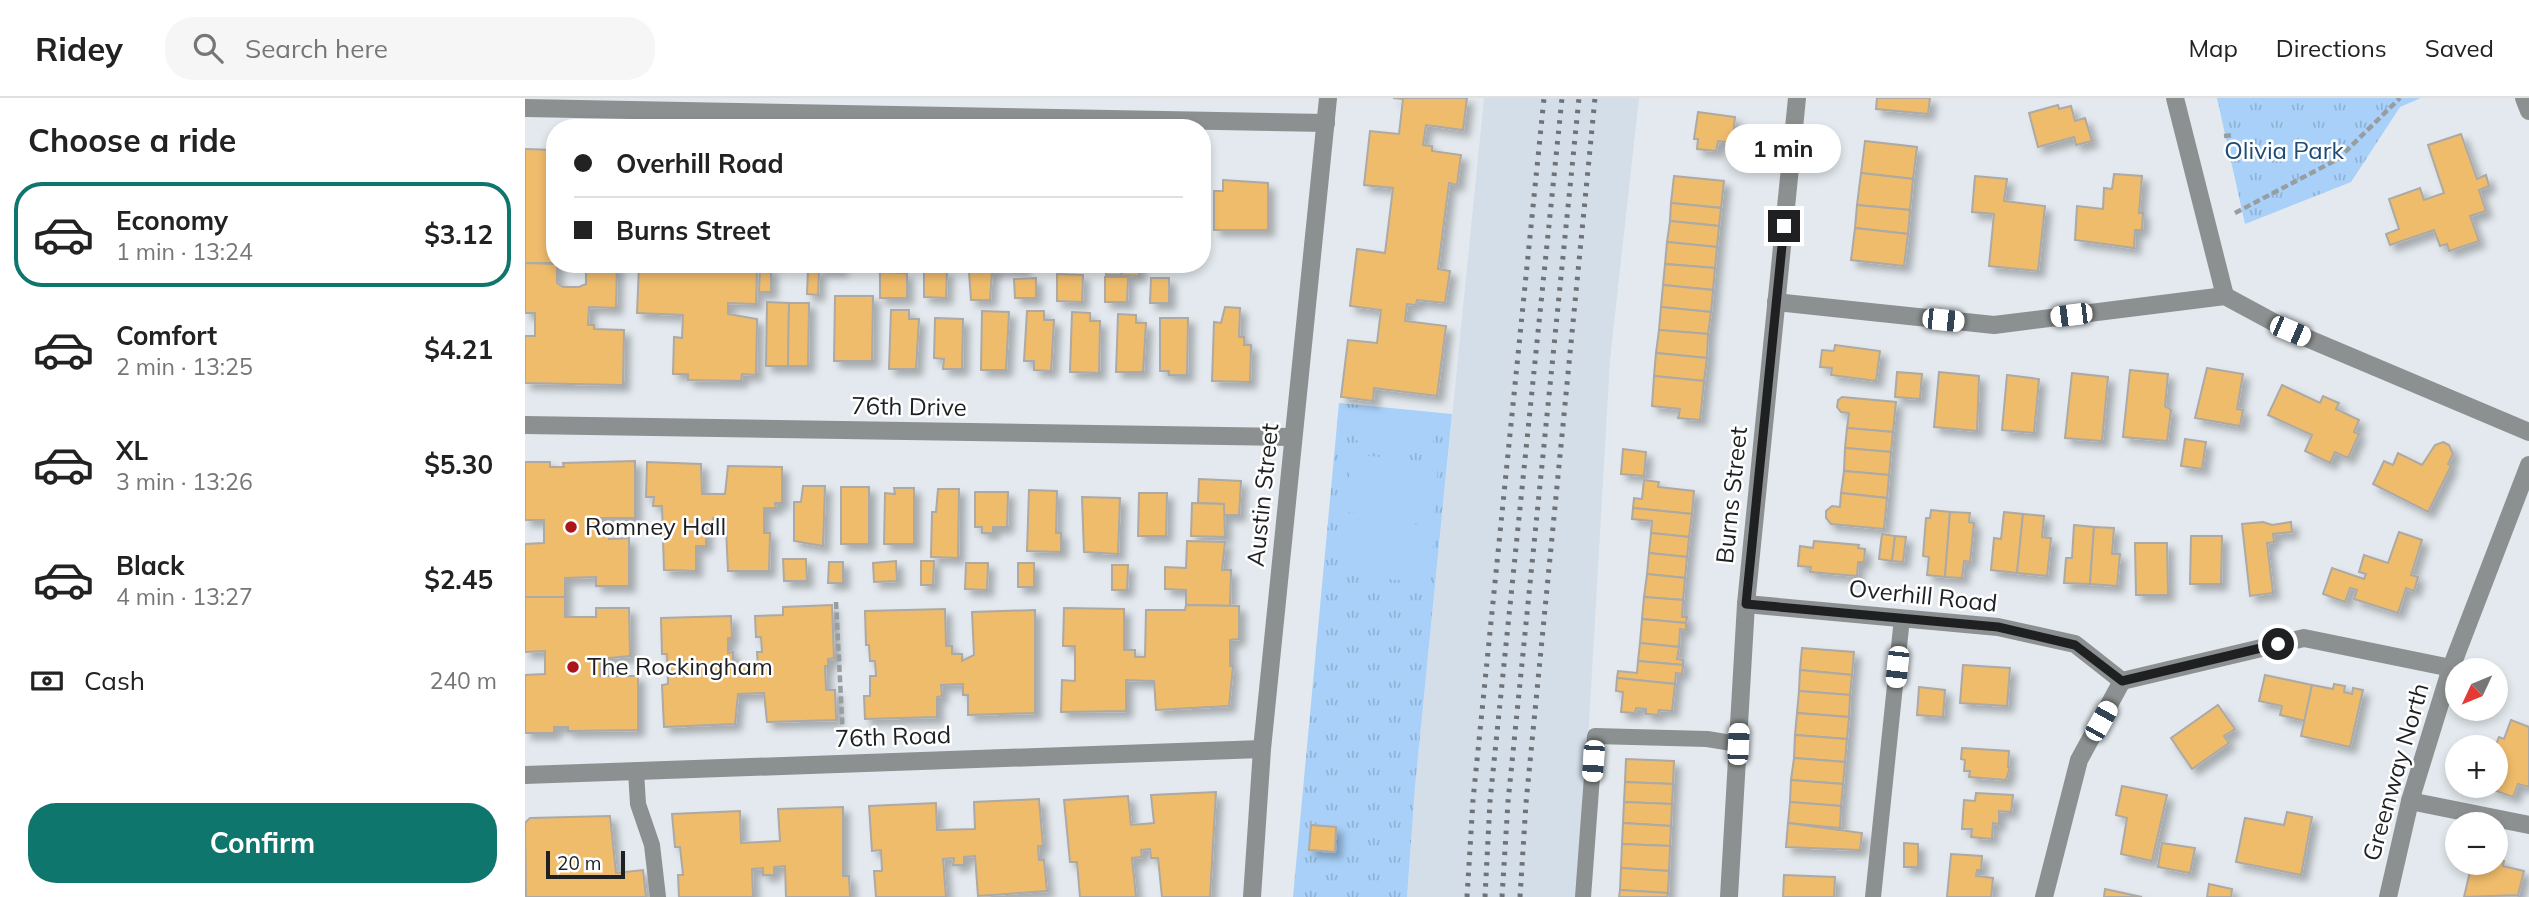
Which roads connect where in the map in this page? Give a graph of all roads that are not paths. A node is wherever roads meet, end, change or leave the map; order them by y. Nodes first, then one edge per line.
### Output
1 (1328, 98) edge
2 (1797, 98) edge
3 (2175, 98) edge
4 (2524, 98) edge
5 (797, 105) edge
6 (525, 108) edge
7 (2529, 111) edge
8 (739, 119) edge
9 (1208, 119) edge
10 (1211, 119) edge
11 (1326, 123) junction
12 (2225, 296) junction
13 (1776, 302) junction
14 (525, 425) edge
15 (2529, 432) edge
16 (1293, 437) junction
17 (2529, 465) edge
18 (1746, 604) junction
19 (1902, 618) junction
20 (2455, 658) edge
21 (2445, 667) edge
22 (2122, 681) junction
23 (2445, 688) edge
24 (1738, 744) junction
25 (1262, 749) junction
26 (636, 771) junction
27 (525, 775) edge
28 (2410, 802) junction
29 (2529, 825) edge
30 (658, 897) edge
31 (1252, 897) edge
32 (1583, 897) edge
33 (1730, 897) edge
34 (1873, 897) edge
35 (2045, 897) edge
36 (2388, 897) edge

1 - 11 street, Austin Street
2 - 13 street, Burns Street
3 - 12 street
4 - 7 street
5 - 8 street
5 - 9 street
6 - 8 street
10 - 11 street
11 - 16 street, Austin Street
12 - 13 street
12 - 15 street
13 - 18 street, Burns Street
14 - 16 street, 76th Drive
16 - 25 street, Austin Street
17 - 20 street, Greenway North
18 - 19 street, Overhill Road
18 - 24 street, Burns Street
19 - 22 street, Overhill Road
19 - 34 lane
21 - 22 street
22 - 35 street
23 - 28 street, Greenway North
24 - 32 lane
24 - 33 street, Burns Street
25 - 26 street, 76th Road
25 - 31 street, Austin Street
26 - 27 street, 76th Road
26 - 30 lane
28 - 29 street
28 - 36 street, Greenway North

